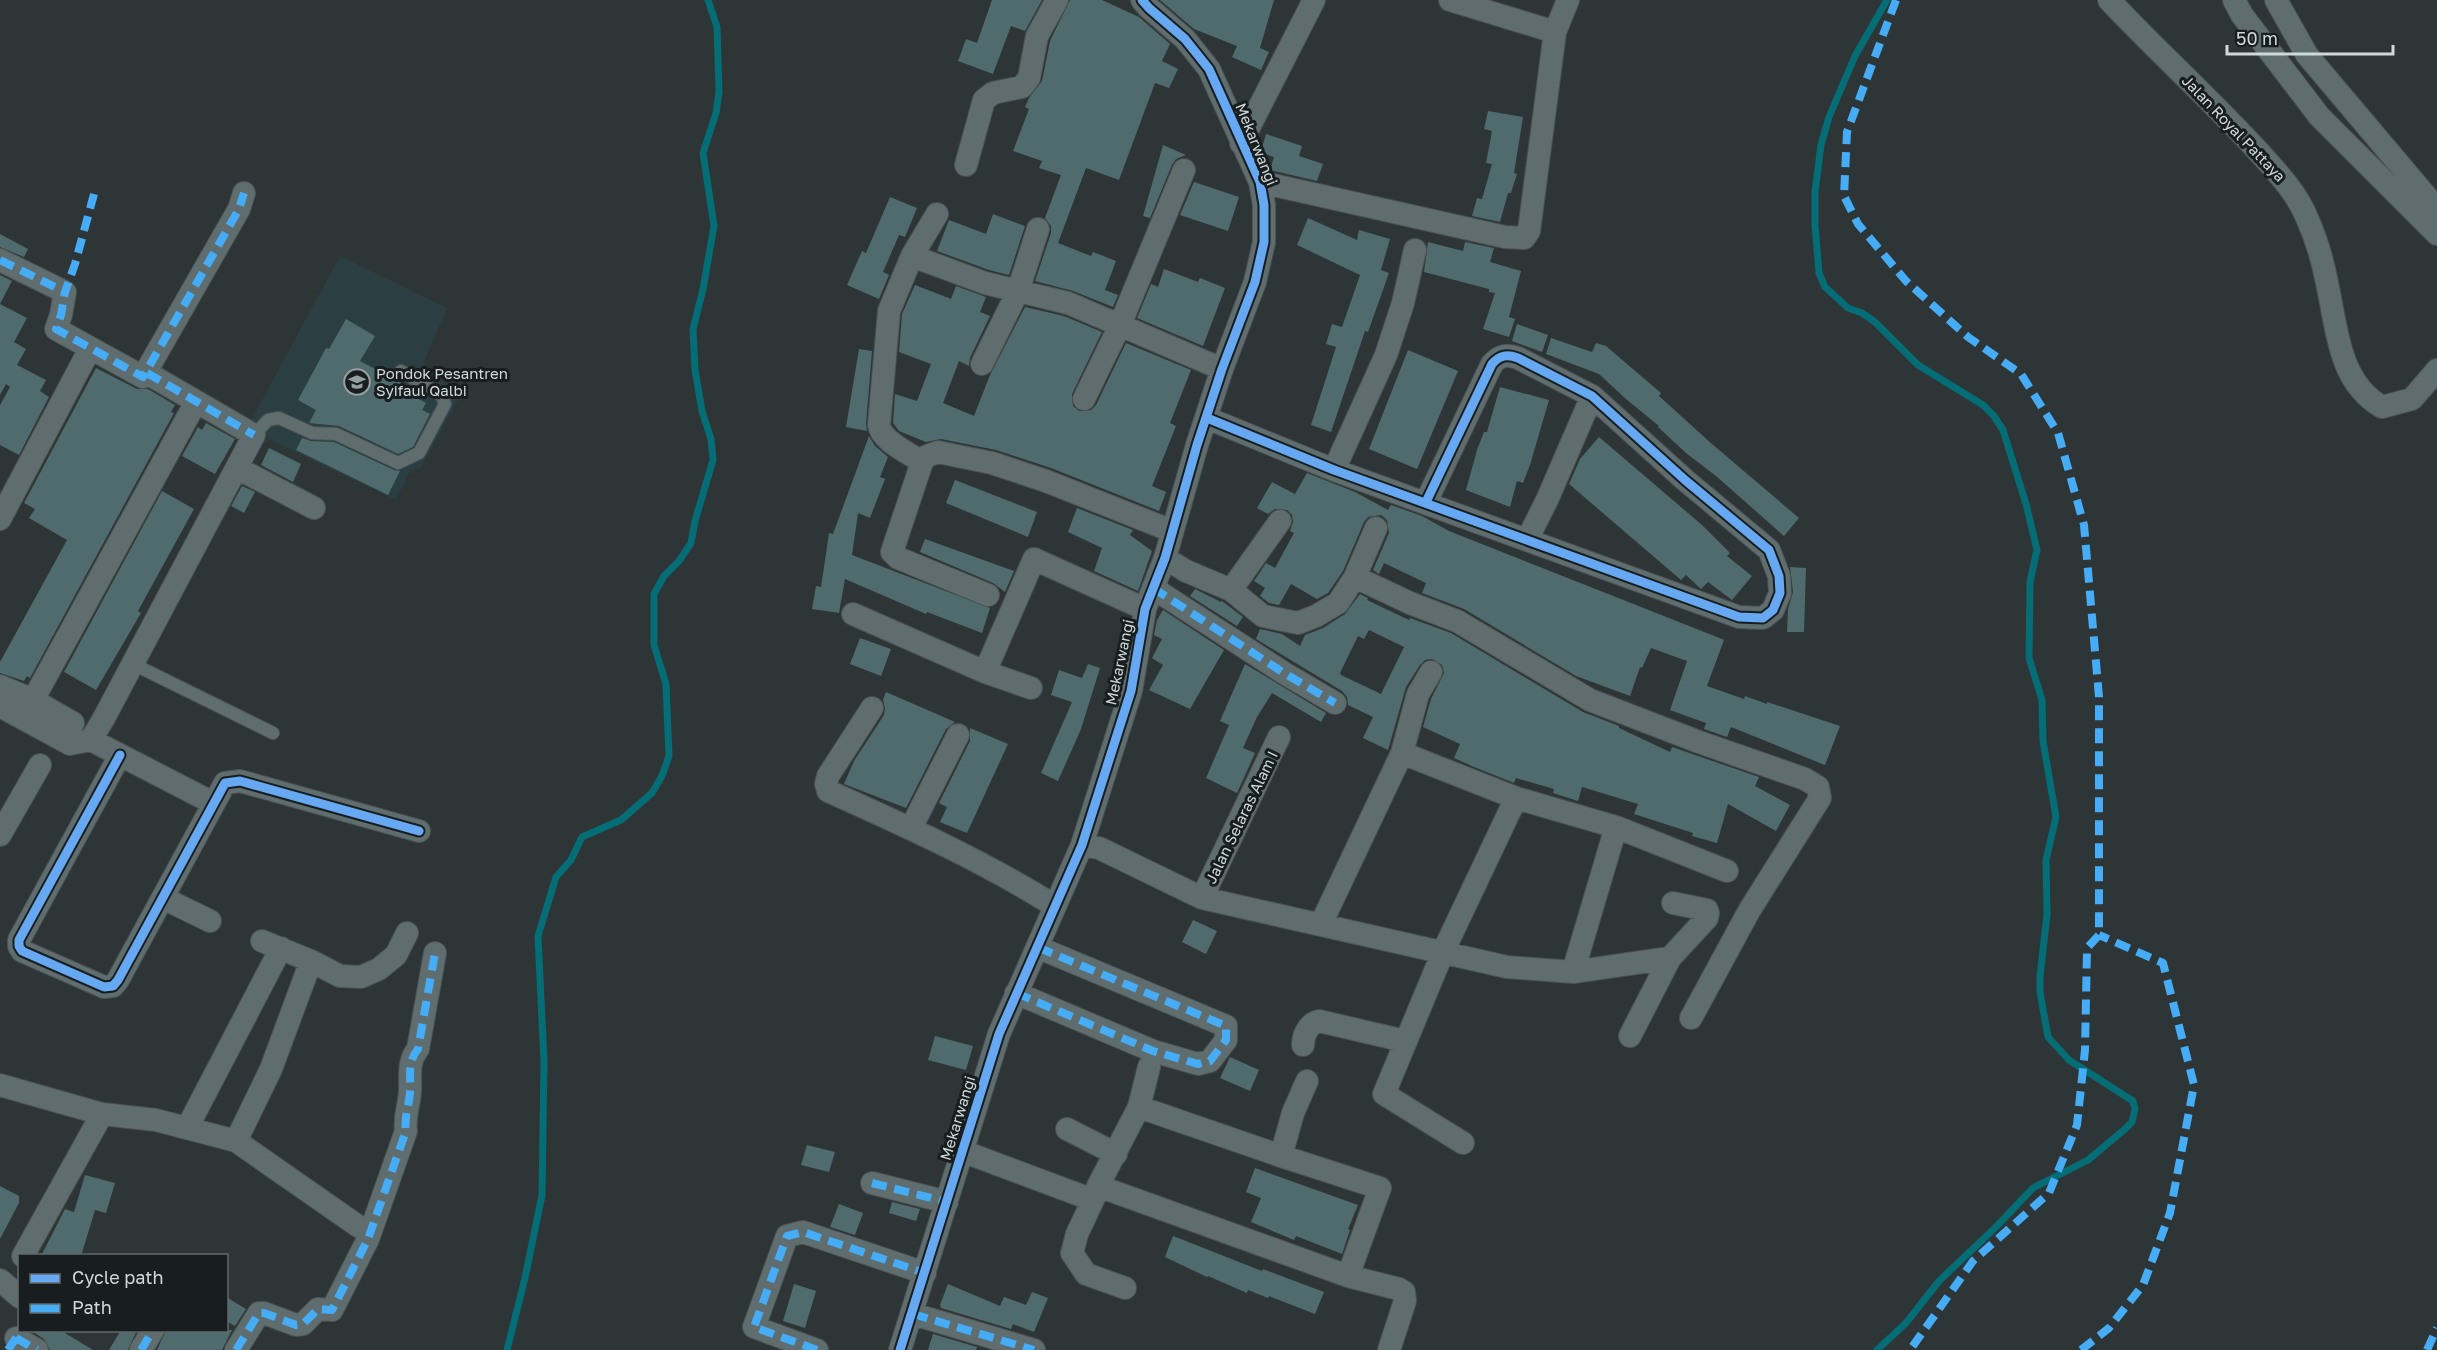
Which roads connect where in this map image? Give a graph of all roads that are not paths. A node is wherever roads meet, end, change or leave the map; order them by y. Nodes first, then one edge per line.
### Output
1 (1057, 0) edge
2 (1142, 0) edge
3 (1314, 0) edge
4 (1450, 0) edge
5 (1568, 0) edge
6 (2109, 0) edge
7 (2234, 0) edge
8 (2276, 0) edge
9 (1555, 32) junction
10 (2376, 138) junction
11 (1242, 143) junction
12 (2351, 151) junction
13 (966, 165) dead end
14 (1184, 170) dead end
15 (1260, 182) junction
16 (244, 193) dead end
17 (2437, 209) edge
18 (937, 214) dead end
19 (1038, 229) dead end
20 (2437, 234) edge
21 (1415, 250) dead end
22 (912, 256) junction
23 (0, 260) edge
24 (1018, 291) junction
25 (1120, 325) junction
26 (84, 360) dead end
27 (982, 364) dead end
28 (1222, 369) junction
29 (2437, 370) edge
30 (401, 371) dead end
31 (147, 373) junction
32 (1592, 396) junction
33 (1084, 399) dead end
34 (190, 411) dead end
35 (1207, 418) junction
36 (254, 435) junction
37 (922, 462) junction
38 (237, 468) junction
39 (1334, 470) junction
40 (1426, 502) junction
41 (314, 508) dead end
42 (0, 519) edge
43 (1280, 521) dead end
44 (1376, 528) dead end
45 (1172, 531) junction
46 (1528, 538) junction
47 (1165, 558) junction
48 (1355, 577) junction
49 (1153, 588) junction
50 (1231, 590) junction
51 (988, 595) dead end
52 (1146, 609) junction
53 (853, 614) dead end
54 (133, 664) junction
55 (985, 672) junction
56 (1431, 672) dead end
57 (0, 686) edge
58 (1031, 688) dead end
59 (33, 700) junction
60 (1335, 703) dead end
61 (0, 706) edge
62 (872, 708) dead end
63 (73, 723) dead end
64 (273, 733) dead end
65 (958, 735) dead end
66 (1279, 737) dead end
67 (91, 740) junction
68 (1402, 753) junction
69 (120, 755) junction
70 (40, 765) dead end
71 (1516, 798) junction
72 (213, 804) junction
73 (1616, 827) junction
74 (911, 828) junction
75 (419, 831) dead end
76 (0, 835) edge
77 (1082, 844) junction
78 (1727, 871) dead end
79 (163, 898) junction
80 (1202, 898) junction
81 (1673, 903) dead end
82 (1056, 906) junction
83 (210, 921) dead end
84 (1321, 924) junction
85 (407, 933) dead end
86 (1037, 946) junction
87 (435, 952) dead end
88 (1443, 952) junction
89 (1670, 958) junction
90 (311, 961) junction
91 (1573, 972) junction
92 (1016, 993) junction
93 (1691, 1017) dead end
94 (1630, 1036) dead end
95 (1405, 1041) junction
96 (1303, 1045) dead end
97 (1149, 1067) dead end
98 (1307, 1081) dead end
99 (0, 1085) edge
100 (1139, 1107) junction
101 (102, 1114) junction
102 (187, 1128) junction
103 (1067, 1129) dead end
104 (236, 1141) junction
105 (1463, 1143) dead end
106 (962, 1151) junction
107 (1116, 1154) junction
108 (1281, 1156) junction
109 (872, 1183) dead end
110 (1096, 1193) junction
111 (947, 1202) junction
112 (358, 1226) dead end
113 (23, 1254) edge
114 (925, 1273) junction
115 (1348, 1276) junction
116 (0, 1280) edge
117 (1125, 1288) dead end
118 (18, 1295) edge
119 (913, 1314) junction
120 (152, 1332) edge
121 (15, 1340) edge
122 (37, 1350) edge
123 (141, 1350) edge
124 (236, 1350) edge
125 (817, 1350) edge
126 (900, 1350) edge
127 (1034, 1350) edge
128 (1389, 1350) edge

1 - 13 street
2 - 11 street, Mekarwangi
3 - 11 street
4 - 9 street
5 - 9 street
6 - 29 street, Jalan Royal Pattaya
7 - 12 street
8 - 10 street
9 - 15 street
10 - 12 street
10 - 17 street
11 - 15 street, Mekarwangi
12 - 20 street
14 - 25 street
15 - 28 street, Mekarwangi
16 - 31 street
18 - 22 street
19 - 24 street
21 - 39 street
22 - 24 street
22 - 37 street
23 - 31 street
24 - 25 street
24 - 27 street
25 - 28 street
25 - 33 street
26 - 42 street
28 - 35 street, Mekarwangi
30 - 36 lane
31 - 36 street
32 - 40 street
32 - 46 street
32 - 46 street
34 - 59 street
35 - 39 street
35 - 45 street, Mekarwangi
36 - 38 street
37 - 45 street
37 - 51 street
38 - 41 street
38 - 54 street
39 - 40 street
40 - 46 street
43 - 50 street
44 - 48 street
45 - 47 street, Mekarwangi
47 - 49 street, Mekarwangi
47 - 50 street
48 - 50 street
48 - 93 street
49 - 52 street, Mekarwangi
49 - 60 street
52 - 55 street
52 - 77 street, Mekarwangi
53 - 55 street
54 - 64 lane
54 - 67 street
55 - 58 street
56 - 68 street
57 - 59 street
59 - 63 street
61 - 67 street
62 - 74 street
65 - 74 street
66 - 80 street, Jalan Selaras Alam I
67 - 69 street
68 - 71 street
68 - 84 street
69 - 72 street
69 - 79 street
70 - 76 street
71 - 73 street
71 - 88 street
72 - 75 street
72 - 79 street
73 - 78 street
73 - 91 street
74 - 82 street
77 - 80 street
77 - 82 street, Mekarwangi
79 - 83 street
80 - 84 street
81 - 89 street
82 - 86 street, Mekarwangi
84 - 88 street
85 - 90 street
86 - 92 street, Mekarwangi
86 - 92 street
87 - 124 street
88 - 91 street
88 - 95 street
89 - 91 street
89 - 94 street
90 - 102 street
90 - 104 street
92 - 106 street, Mekarwangi
95 - 96 street
95 - 105 street
97 - 100 street
98 - 108 street
99 - 101 street
100 - 107 street
100 - 108 street
101 - 102 street
101 - 113 street
102 - 104 street
103 - 107 street
104 - 112 street
106 - 110 street
106 - 111 street, Mekarwangi
107 - 110 street
108 - 115 street
109 - 111 street
110 - 115 street
110 - 117 street
111 - 114 street, Mekarwangi
114 - 119 street, Mekarwangi
114 - 125 street
115 - 128 street
116 - 118 street
119 - 126 street, Mekarwangi
119 - 127 street
120 - 123 street
121 - 122 street

